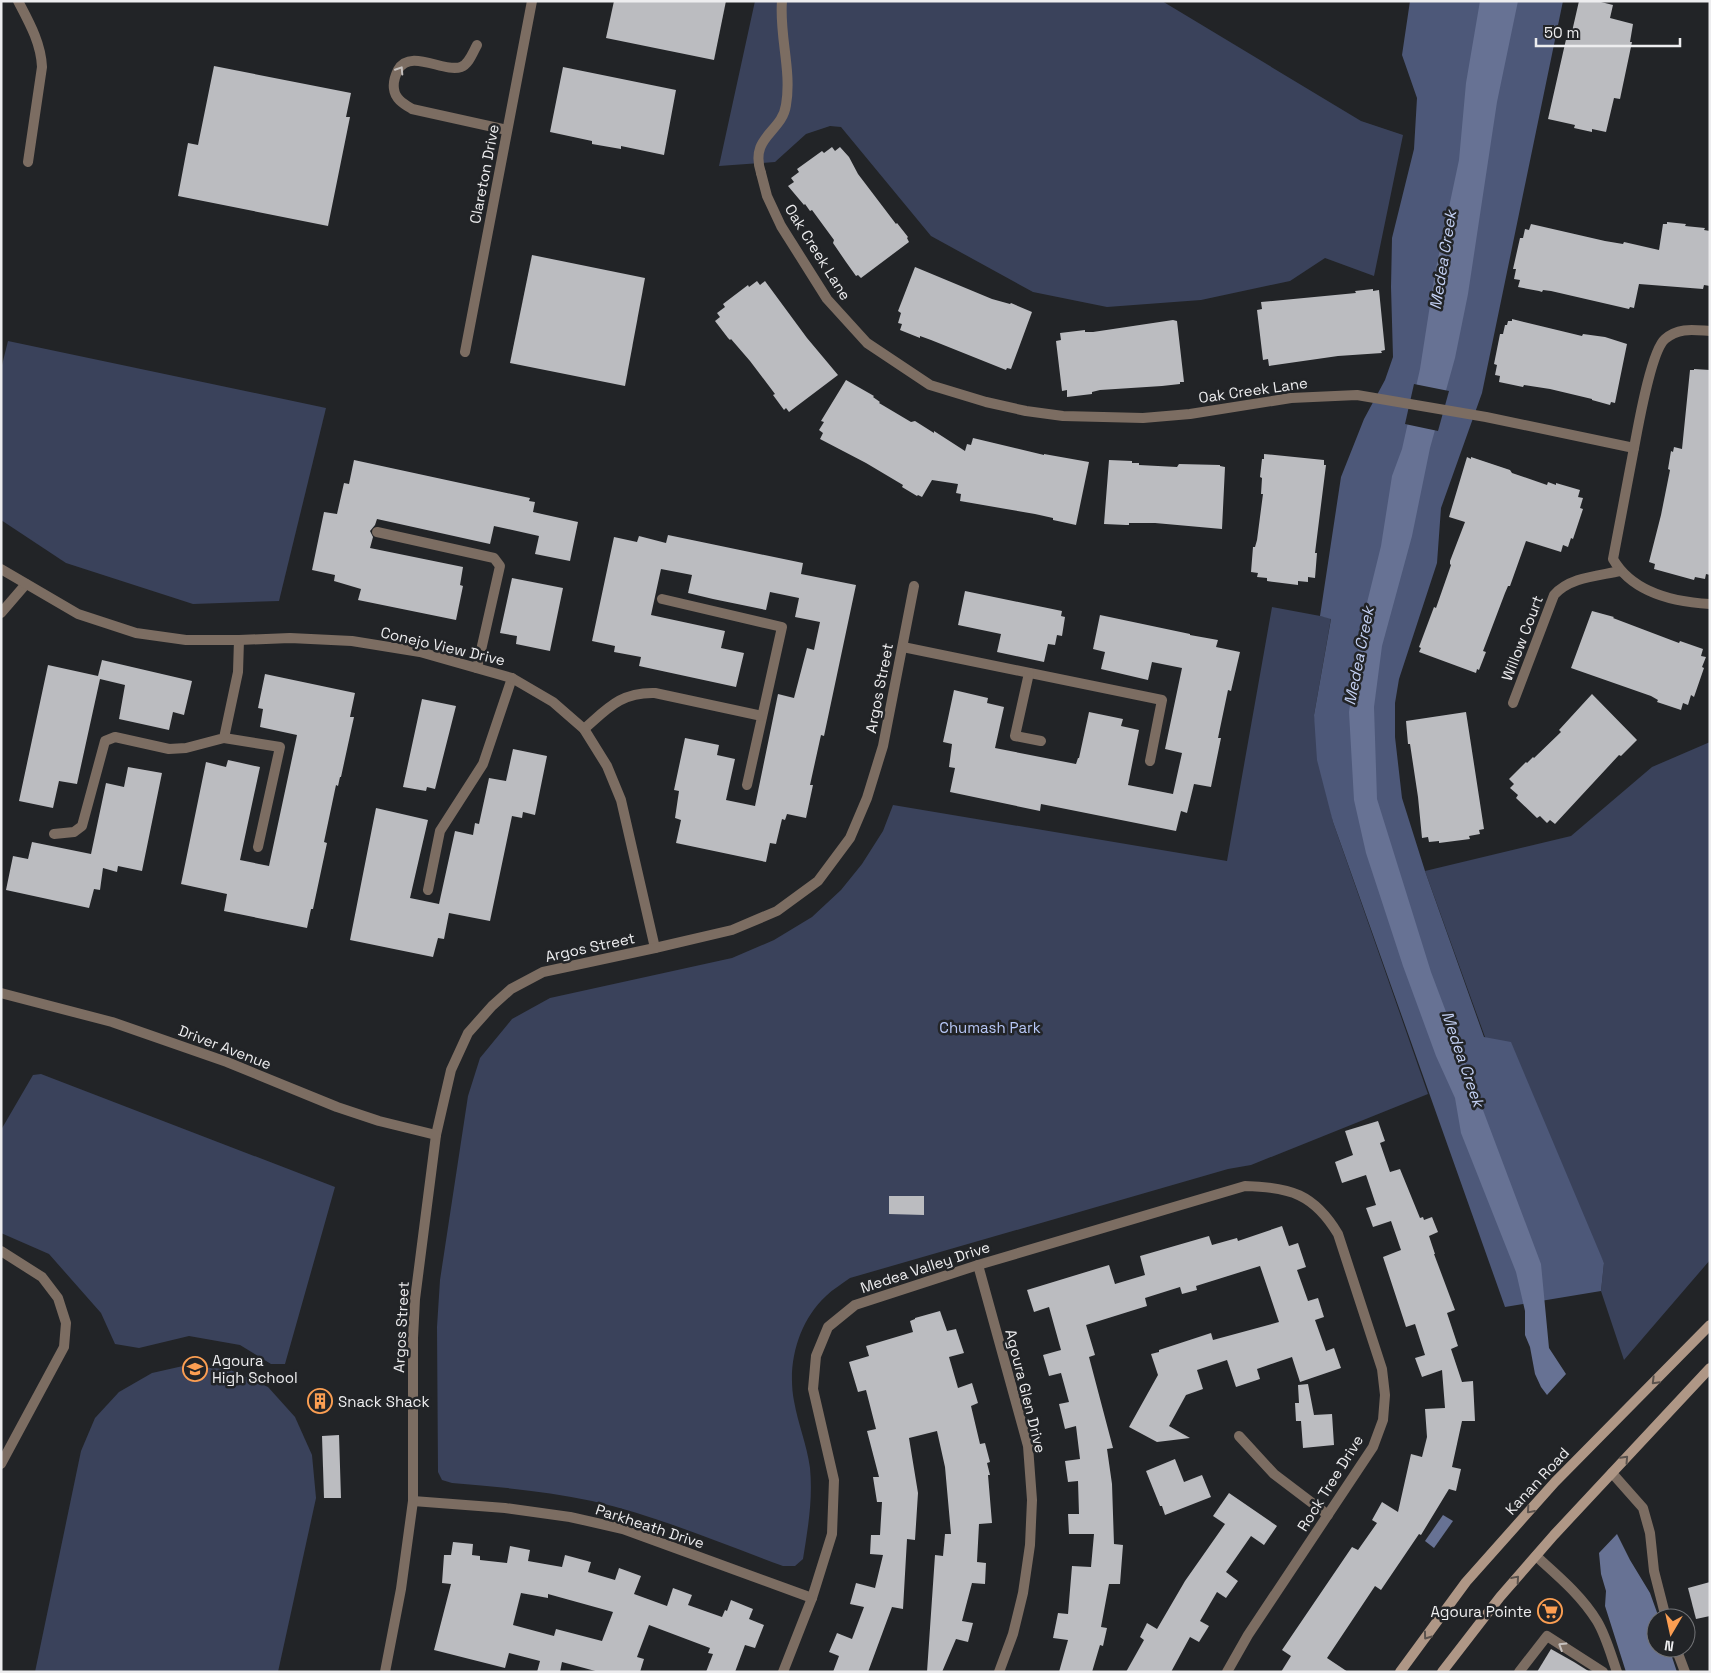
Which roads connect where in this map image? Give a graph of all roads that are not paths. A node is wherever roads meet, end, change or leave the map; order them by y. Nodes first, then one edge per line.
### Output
1 (18, 1) edge
2 (532, 1) edge
3 (782, 1) edge
4 (477, 45) dead end
5 (507, 130) junction
6 (28, 162) dead end
7 (1710, 331) edge
8 (465, 352) dead end
9 (1634, 448) junction
10 (377, 532) dead end
11 (1, 569) edge
12 (1620, 571) junction
13 (26, 584) junction
14 (914, 586) dead end
15 (662, 599) dead end
16 (1710, 604) edge
17 (1, 613) edge
18 (239, 640) junction
19 (903, 647) junction
20 (477, 668) junction
21 (1029, 672) junction
22 (512, 678) junction
23 (1513, 703) dead end
24 (762, 716) junction
25 (584, 729) junction
26 (224, 738) junction
27 (1040, 741) dead end
28 (1150, 761) dead end
29 (747, 785) dead end
30 (54, 834) dead end
31 (258, 847) dead end
32 (428, 890) dead end
33 (655, 948) junction
34 (1, 993) edge
35 (436, 1135) junction
36 (1296, 1192) joint
37 (1, 1251) edge
38 (978, 1265) junction
39 (1710, 1325) edge
40 (1710, 1368) edge
41 (1239, 1436) dead end
42 (1, 1464) edge
43 (1612, 1473) junction
44 (413, 1501) junction
45 (1328, 1515) junction
46 (1536, 1556) junction
47 (812, 1598) junction
48 (1663, 1608) edge
49 (1680, 1658) edge
50 (385, 1672) edge
51 (784, 1672) edge
52 (998, 1672) edge
53 (1227, 1672) edge
54 (1400, 1672) edge
55 (1442, 1672) edge
56 (1519, 1672) edge
57 (1603, 1672) edge
58 (1617, 1672) edge
59 (1685, 1672) edge

1 - 6 street
2 - 5 street, Clareton Drive
3 - 9 street, Oak Creek Lane
5 -> 4 street
5 - 8 street, Clareton Drive
7 - 9 street
9 - 12 street
10 - 20 street
11 - 13 street, Conejo View Drive
12 - 16 street
12 - 23 street, Willow Court
13 - 17 street
13 - 18 street, Conejo View Drive
14 - 19 street, Argos Street
15 - 24 street
18 - 20 street, Conejo View Drive
18 - 26 street
19 - 21 street
19 - 33 street, Argos Street
20 - 22 street, Conejo View Drive
21 - 27 street
21 - 28 street
22 - 25 street, Conejo View Drive
22 - 32 street
24 - 25 street
24 - 29 street
25 - 33 street, Conejo View Drive
26 - 30 street
26 - 31 street
33 - 35 street, Argos Street
34 - 35 street, Driver Avenue
35 - 44 street, Argos Street
36 - 38 street, Medea Valley Drive
36 - 45 street, Rock Tree Drive
37 - 42 street
38 - 47 street, Medea Valley Drive
38 - 52 street, Agoura Glen Drive
39 -> 54 main road, Kanan Road
43 -> 40 main road
41 - 45 street
43 - 46 main road
43 - 48 street
44 - 47 street, Parkheath Drive
44 - 50 street, Argos Street
45 - 53 street, Rock Tree Drive
55 -> 46 main road
46 - 58 street
47 - 51 street, Medea Valley Drive
49 - 59 street
57 -> 56 street

